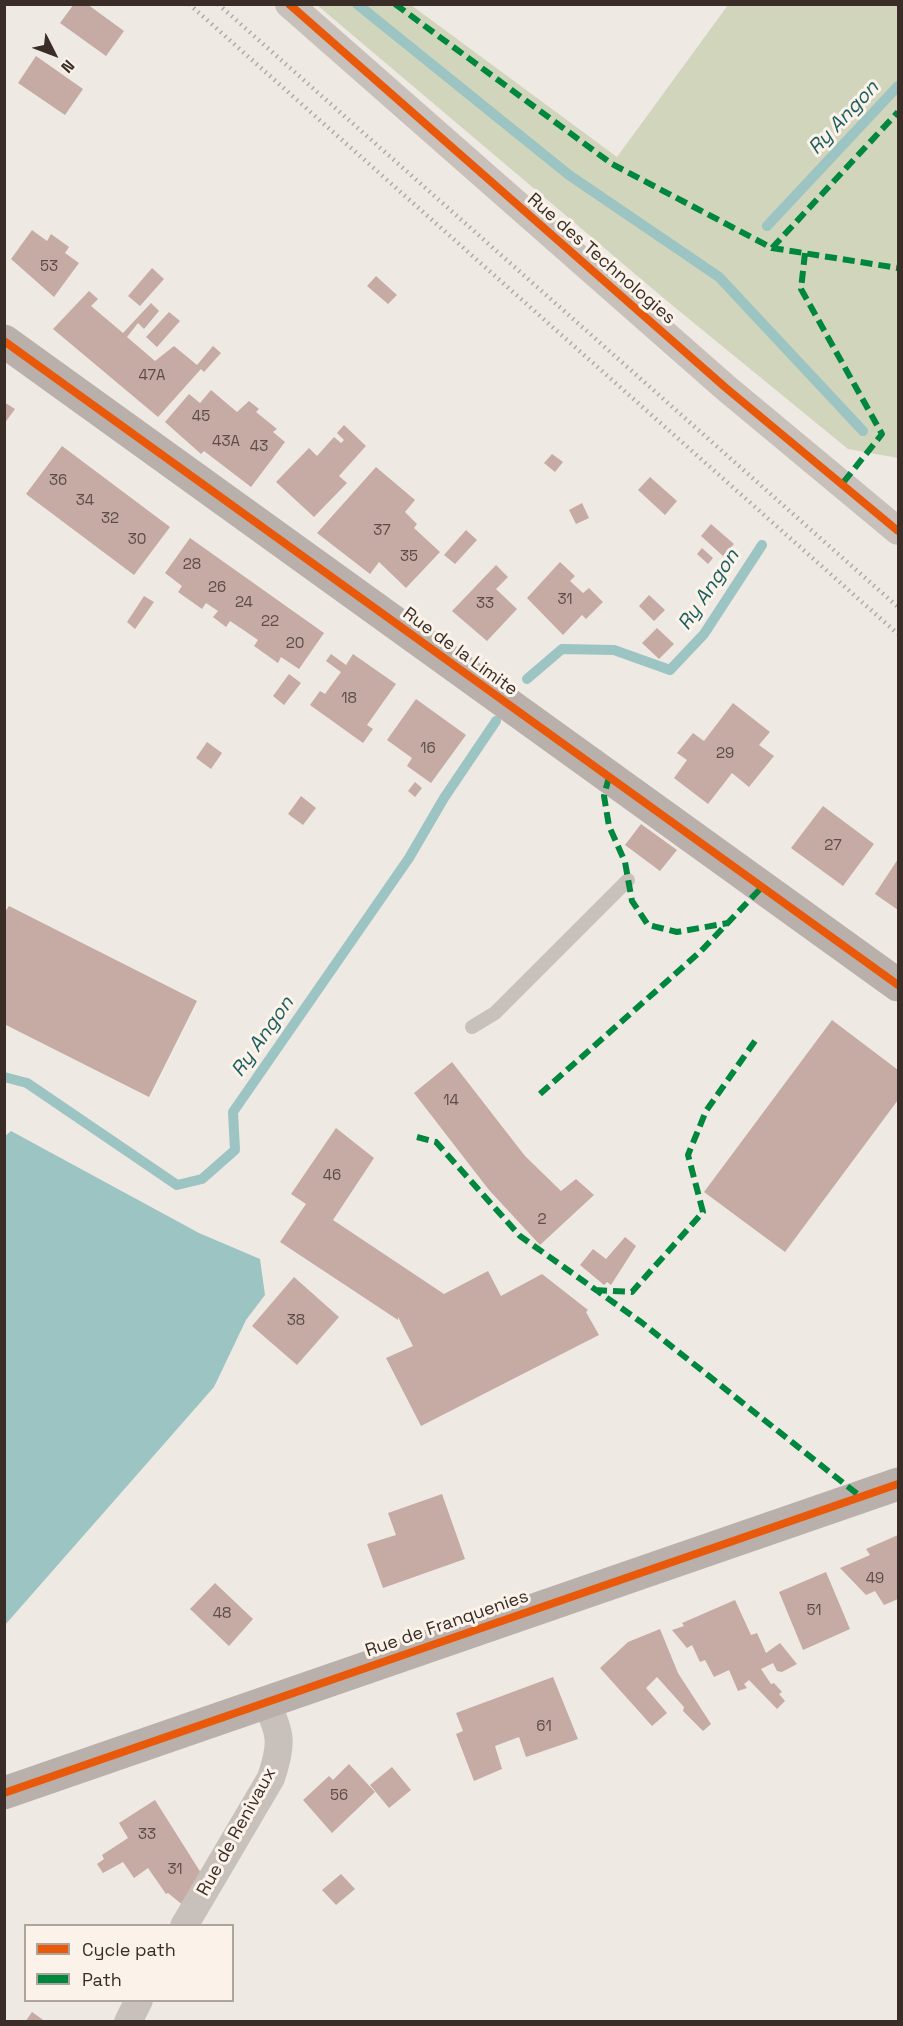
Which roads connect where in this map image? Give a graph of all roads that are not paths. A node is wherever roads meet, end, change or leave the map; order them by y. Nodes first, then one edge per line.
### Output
1 (289, 4) edge
2 (4, 341) edge
3 (898, 531) edge
4 (628, 880) dead end
5 (898, 985) edge
6 (472, 1027) dead end
7 (898, 1484) edge
8 (266, 1703) junction
9 (4, 1793) edge
10 (185, 1924) edge
11 (138, 2002) edge
12 (128, 2022) edge

1 - 3 street, Rue des Technologies
2 - 5 street, Rue de la Limite
4 - 6 lane
7 - 8 street, Rue de Franquenies
8 - 9 street, Rue de Franquenies
8 - 10 street, Rue de Renivaux
11 - 12 street

